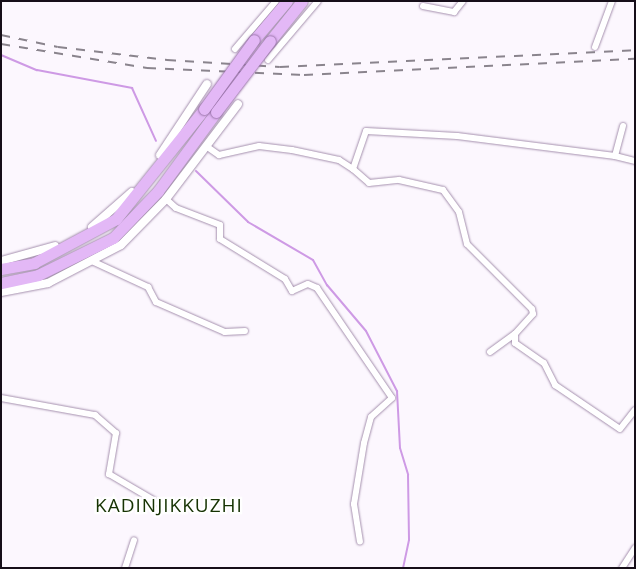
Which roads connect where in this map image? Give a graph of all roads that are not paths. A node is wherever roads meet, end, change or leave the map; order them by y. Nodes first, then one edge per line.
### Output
1 (276, 1) edge
2 (287, 1) edge
3 (302, 1) edge
4 (318, 1) edge
5 (463, 1) edge
6 (612, 1) edge
7 (423, 6) dead end
8 (595, 47) dead end
9 (234, 49) dead end
10 (268, 60) dead end
11 (207, 84) dead end
12 (238, 104) dead end
13 (623, 126) dead end
14 (206, 146) junction
15 (615, 156) junction
16 (635, 161) edge
17 (352, 166) junction
18 (166, 199) junction
19 (1, 261) edge
20 (94, 262) junction
21 (1, 269) edge
22 (1, 283) edge
23 (1, 292) edge
24 (244, 331) dead end
25 (515, 334) junction
26 (490, 352) dead end
27 (1, 398) edge
28 (635, 410) edge
29 (167, 508) dead end
30 (134, 540) dead end
31 (360, 542) dead end
32 (635, 548) edge
33 (124, 568) edge
34 (622, 568) edge

1 - 9 street
2 - 21 highway, bridge
3 - 22 highway, bridge
4 - 10 street
5 - 7 street
6 - 8 street
11 - 19 street
12 - 14 street
13 - 15 street
14 - 17 street
14 - 18 street
15 - 16 street
15 - 17 street
17 - 25 street
18 - 20 street
18 - 31 street
20 - 23 street
20 - 24 street
25 - 26 street
25 - 28 street
27 - 29 street
30 - 33 street
32 - 34 street

